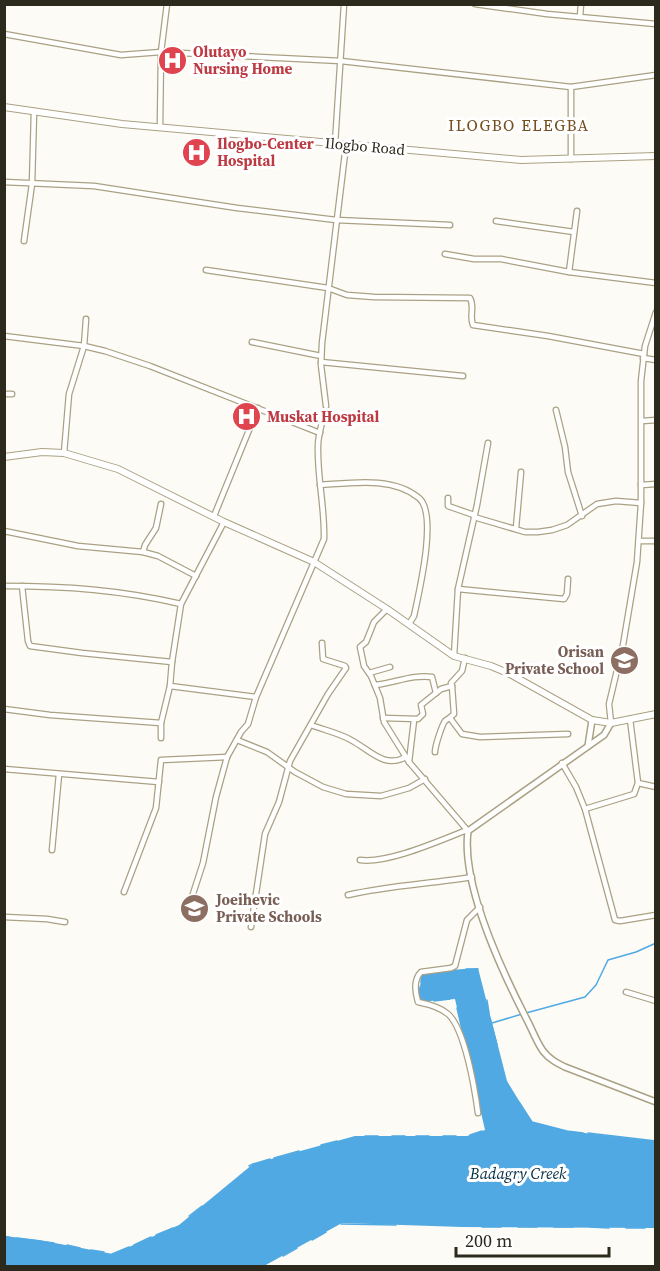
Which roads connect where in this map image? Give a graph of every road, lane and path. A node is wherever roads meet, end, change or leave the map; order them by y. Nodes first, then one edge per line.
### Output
1 (167, 4) edge
2 (344, 4) edge
3 (475, 4) edge
4 (581, 4) edge
5 (580, 16) junction
6 (656, 24) edge
7 (4, 34) edge
8 (161, 52) junction
9 (341, 61) junction
10 (656, 75) edge
11 (571, 87) junction
12 (4, 107) edge
13 (34, 112) junction
14 (160, 126) junction
15 (335, 144) junction
16 (346, 145) junction
17 (656, 156) edge
18 (571, 159) junction
19 (4, 182) edge
20 (32, 184) junction
21 (577, 211) dead end
22 (336, 220) junction
23 (496, 221) dead end
24 (450, 225) dead end
25 (574, 232) junction
26 (24, 241) dead end
27 (445, 254) dead end
28 (206, 270) dead end
29 (569, 272) junction
30 (656, 284) edge
31 (328, 288) junction
32 (656, 312) edge
33 (86, 318) dead end
34 (4, 336) edge
35 (252, 342) dead end
36 (84, 346) junction
37 (321, 356) junction
38 (644, 356) junction
39 (656, 360) edge
40 (321, 362) junction
41 (463, 376) dead end
42 (4, 394) edge
43 (12, 394) dead end
44 (326, 406) dead end
45 (258, 408) junction
46 (556, 410) dead end
47 (324, 414) dead end
48 (656, 420) edge
49 (642, 421) junction
50 (320, 433) junction
51 (488, 443) dead end
52 (64, 453) junction
53 (4, 458) edge
54 (521, 472) dead end
55 (656, 484) edge
56 (320, 485) junction
57 (640, 485) junction
58 (447, 498) dead end
59 (641, 503) junction
60 (161, 504) dead end
61 (214, 516) junction
62 (474, 516) junction
63 (582, 516) junction
64 (224, 522) junction
65 (516, 528) junction
66 (4, 531) edge
67 (639, 541) junction
68 (656, 541) edge
69 (143, 552) junction
70 (315, 562) junction
71 (196, 576) junction
72 (568, 579) dead end
73 (4, 586) edge
74 (22, 586) junction
75 (458, 589) junction
76 (181, 604) junction
77 (387, 609) junction
78 (409, 624) junction
79 (322, 643) dead end
80 (454, 656) junction
81 (465, 658) junction
82 (172, 662) junction
83 (390, 667) dead end
84 (369, 673) junction
85 (375, 685) junction
86 (170, 686) junction
87 (452, 686) junction
88 (436, 693) junction
89 (256, 697) junction
90 (4, 709) edge
91 (656, 714) edge
92 (383, 718) junction
93 (450, 718) junction
94 (630, 719) junction
95 (414, 720) junction
96 (592, 720) junction
97 (161, 723) junction
98 (611, 723) junction
99 (311, 725) junction
100 (568, 734) dead end
101 (161, 738) dead end
102 (237, 740) junction
103 (588, 746) junction
104 (435, 752) dead end
105 (227, 757) junction
106 (408, 759) junction
107 (562, 763) junction
108 (289, 767) junction
109 (4, 770) edge
110 (59, 774) junction
111 (425, 780) junction
112 (159, 782) junction
113 (638, 783) junction
114 (656, 787) edge
115 (585, 809) junction
116 (468, 830) junction
117 (52, 850) dead end
118 (360, 860) dead end
119 (472, 877) junction
120 (124, 892) dead end
121 (348, 895) dead end
122 (190, 903) dead end
123 (480, 907) junction
124 (656, 915) edge
125 (4, 918) edge
126 (64, 922) dead end
127 (251, 927) dead end
128 (626, 992) dead end
129 (656, 1002) edge
130 (656, 1102) edge
131 (478, 1113) dead end

1 - 8 street
2 - 9 street
3 - 5 street
4 - 5 street
5 - 6 street
7 - 8 street
8 - 9 street
8 - 14 street
9 - 11 street
9 - 15 street
10 - 11 street
11 - 18 street
12 - 13 main road, Ilogbo Road
13 - 14 main road, Ilogbo Road
13 - 20 street
14 - 15 main road, Ilogbo Road
15 - 16 main road, Ilogbo Road
16 - 18 main road, Ilogbo Road
16 - 22 street
17 - 18 main road, Ilogbo Road
19 - 20 street
20 - 22 street
20 - 26 street
21 - 25 street
22 - 24 street
22 - 31 street
23 - 25 street
25 - 29 street
27 - 29 street
28 - 31 street
29 - 30 street
31 - 37 street
31 - 38 street
32 - 38 street
33 - 36 street
34 - 36 street
35 - 37 street
36 - 45 street
36 - 52 street
37 - 40 street
38 - 39 street
38 - 49 street
40 - 41 street
40 - 44 street
42 - 43 street
45 - 50 street
45 - 61 street
46 - 63 street
47 - 50 street
48 - 49 street
49 - 57 street
50 - 56 street
51 - 62 street
52 - 53 main road
52 - 61 main road
54 - 65 street
55 - 57 street
56 - 70 street
56 - 78 street
57 - 59 street
58 - 62 street
59 - 63 street
59 - 67 street
60 - 69 street
61 - 64 main road
62 - 65 street
62 - 75 street
63 - 65 street
64 - 70 main road
64 - 71 street
66 - 69 street
67 - 68 street
67 - 98 street
69 - 71 street
70 - 77 main road
70 - 89 street
71 - 76 street
72 - 75 street
73 - 74 street
74 - 76 street
74 - 82 street
75 - 80 street
76 - 82 street
77 - 78 main road
77 - 84 street
78 - 80 main road
79 - 99 street
80 - 81 main road
81 - 87 street
81 - 96 main road
82 - 86 street
83 - 84 street
84 - 85 street
85 - 88 street
85 - 92 street
86 - 89 street
86 - 97 street
87 - 88 street
87 - 93 street
88 - 95 street
89 - 102 street
90 - 97 street
91 - 94 main road
92 - 95 street
92 - 106 street
93 - 100 street
93 - 104 street
94 - 98 main road
94 - 113 street
95 - 106 street
96 - 98 main road
96 - 103 street
97 - 101 street
98 - 103 street
99 - 106 street
99 - 108 street
102 - 105 street
102 - 108 street
103 - 107 street
105 - 112 street
105 - 122 street
106 - 111 street
107 - 115 street
107 - 116 street
108 - 111 street
108 - 127 street
109 - 110 street
110 - 112 street
110 - 117 street
111 - 116 street
112 - 120 street
113 - 114 street
113 - 115 street
115 - 124 street
116 - 118 street
116 - 119 street
119 - 121 street
119 - 123 street
123 - 130 street
123 - 131 street
125 - 126 street
128 - 129 street

